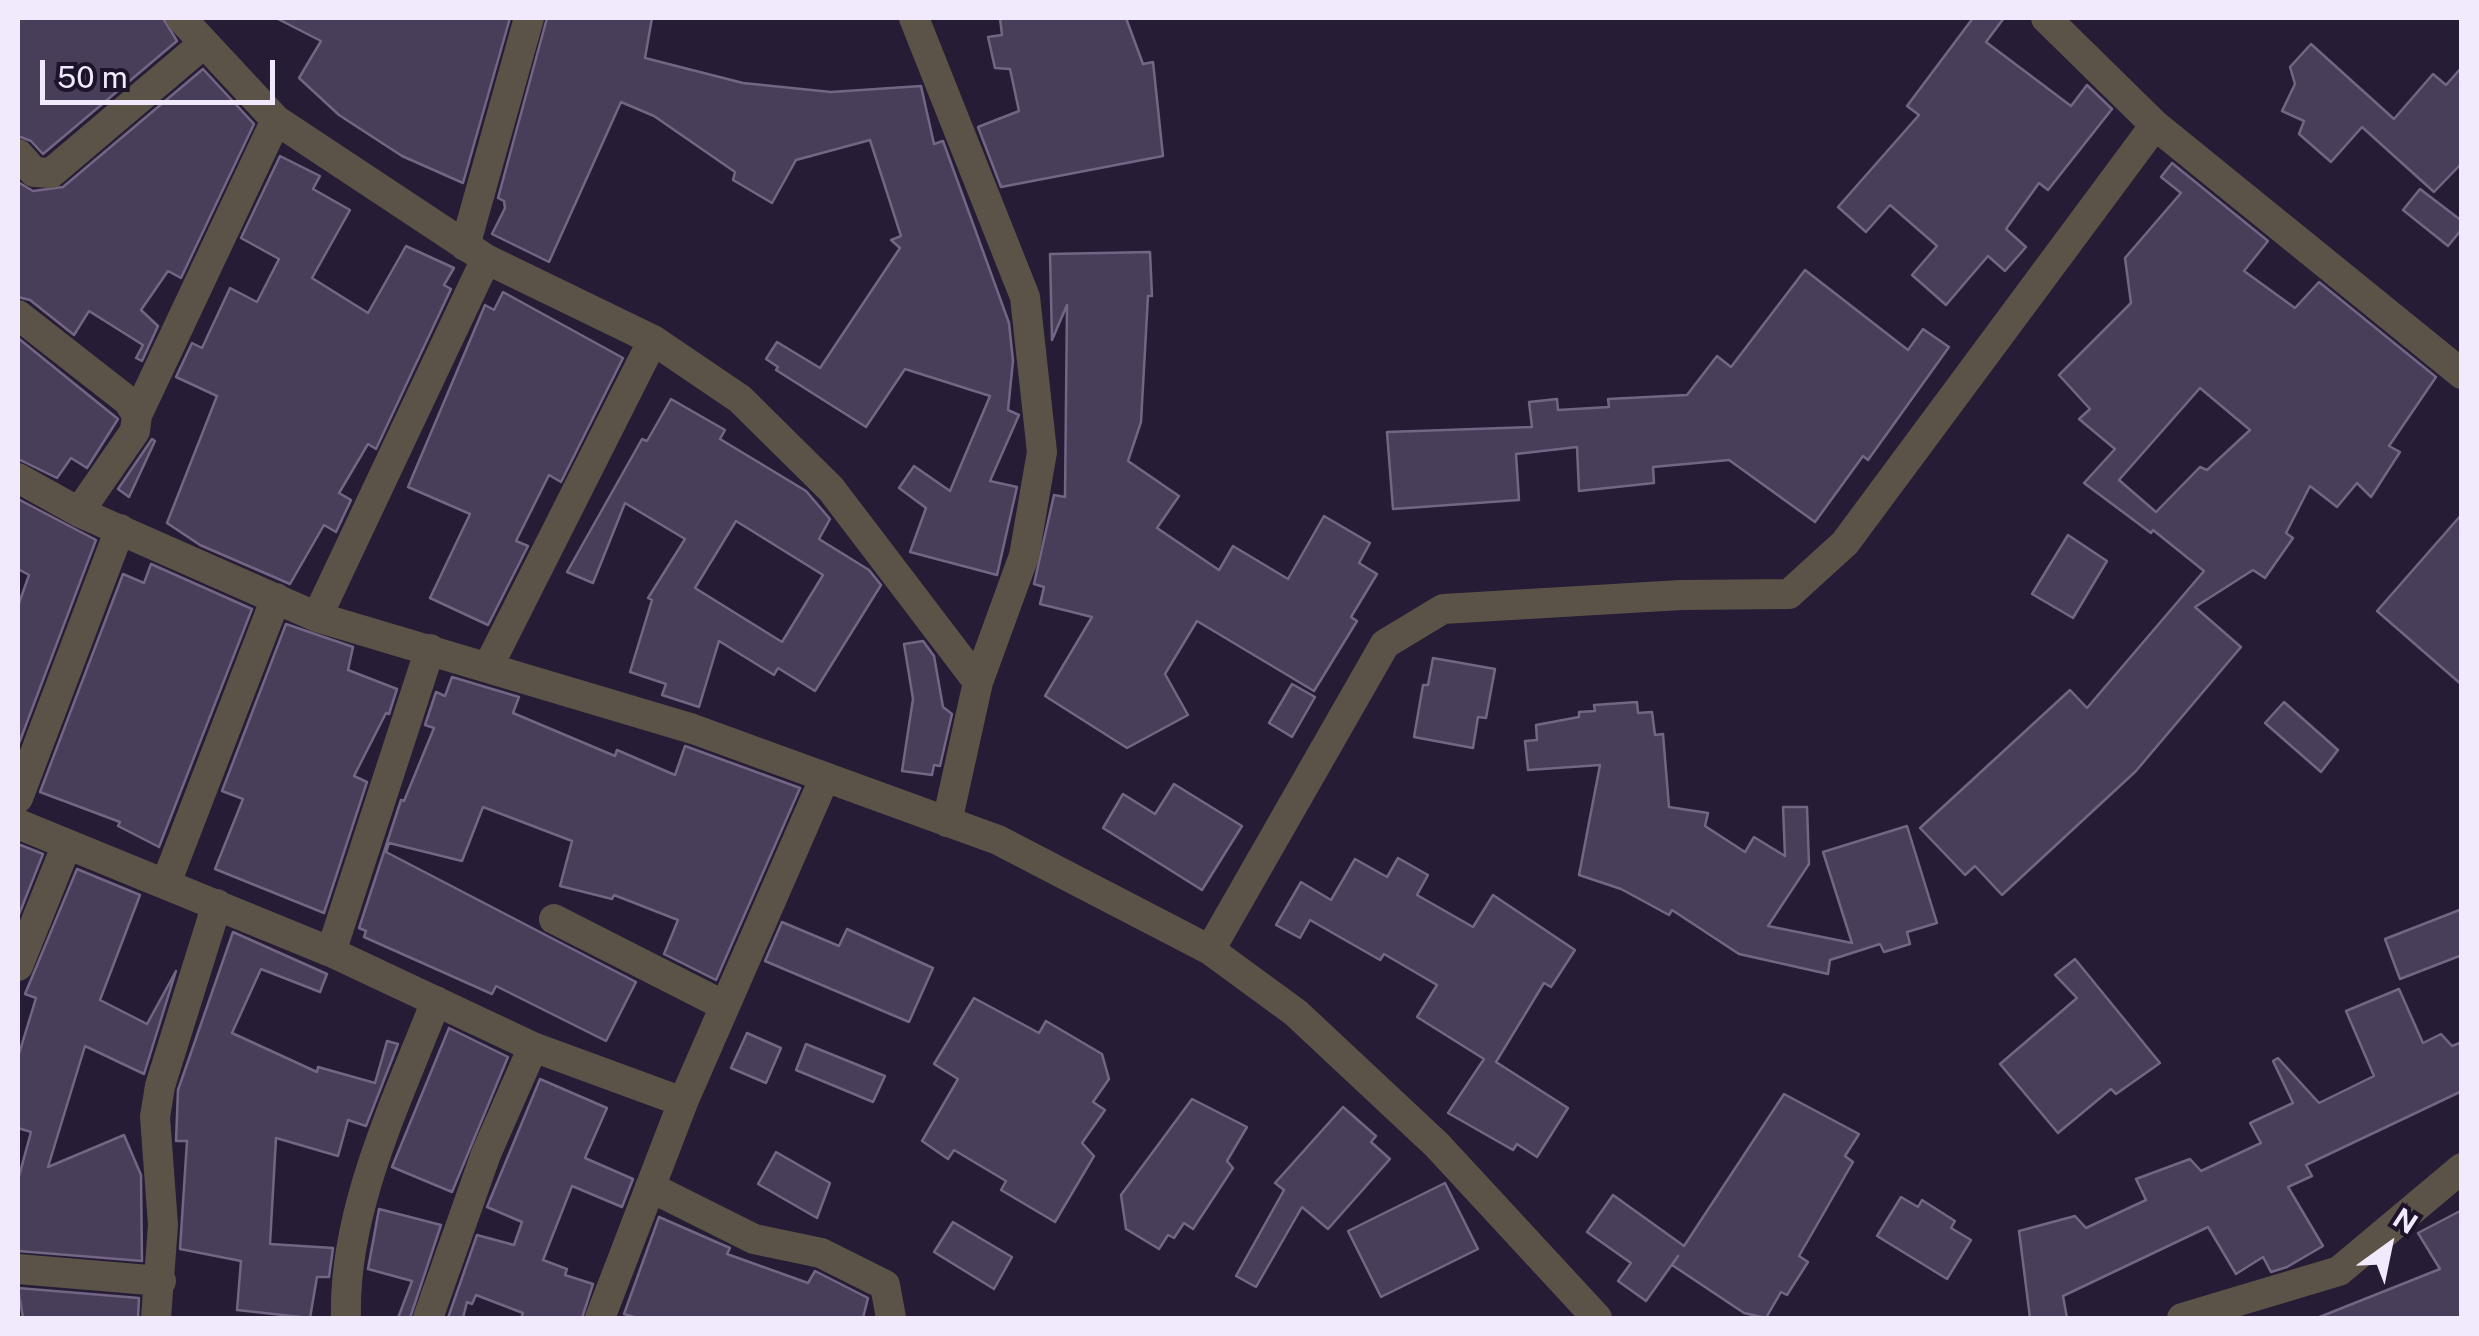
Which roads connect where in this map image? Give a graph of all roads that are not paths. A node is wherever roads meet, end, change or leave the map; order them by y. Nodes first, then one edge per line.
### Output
1 (529, 18) edge
2 (914, 18) edge
3 (2046, 18) edge
4 (189, 26) edge
5 (276, 120) junction
6 (2155, 126) junction
7 (18, 154) edge
8 (475, 253) junction
9 (18, 314) edge
10 (652, 340) junction
11 (2462, 374) edge
12 (138, 415) junction
13 (18, 478) edge
14 (79, 512) junction
15 (120, 529) junction
16 (276, 598) junction
17 (316, 617) junction
18 (430, 649) junction
19 (488, 667) junction
20 (978, 682) junction
21 (825, 777) junction
22 (18, 798) edge
23 (947, 822) junction
24 (18, 824) edge
25 (67, 844) junction
26 (166, 883) junction
27 (217, 904) junction
28 (554, 918) dead end
29 (1210, 950) junction
30 (331, 952) junction
31 (18, 966) edge
32 (436, 1002) junction
33 (726, 1006) junction
34 (533, 1048) junction
35 (683, 1102) junction
36 (2462, 1168) edge
37 (650, 1187) junction
38 (18, 1269) edge
39 (160, 1281) junction
40 (156, 1318) edge
41 (346, 1318) edge
42 (428, 1318) edge
43 (600, 1318) edge
44 (891, 1318) edge
45 (1598, 1318) edge
46 (2182, 1318) edge

1 - 8 street
2 - 20 street
3 - 6 street
4 - 5 street
4 - 7 street
5 - 8 street
5 - 12 street
6 - 11 street
6 - 29 street
8 - 10 street
8 - 17 street
9 - 12 street
10 - 19 street
10 - 20 street
12 - 14 street
13 - 14 street
14 - 15 street
15 - 16 street
15 - 22 street
16 - 17 street
16 - 26 street
17 - 18 street
18 - 19 street
18 - 30 street
19 - 21 street
20 - 23 street
21 - 23 street
21 - 33 street
23 - 29 street
24 - 25 street
25 - 26 street
25 - 31 street
26 - 27 street
27 - 30 street
27 - 39 street
28 - 33 street
29 - 45 street
30 - 32 street
32 - 34 street
32 - 41 street
33 - 35 street
34 - 35 street
34 - 42 street
35 - 37 street
36 - 46 street
37 - 43 street
37 - 44 street
38 - 39 street
39 - 40 street

